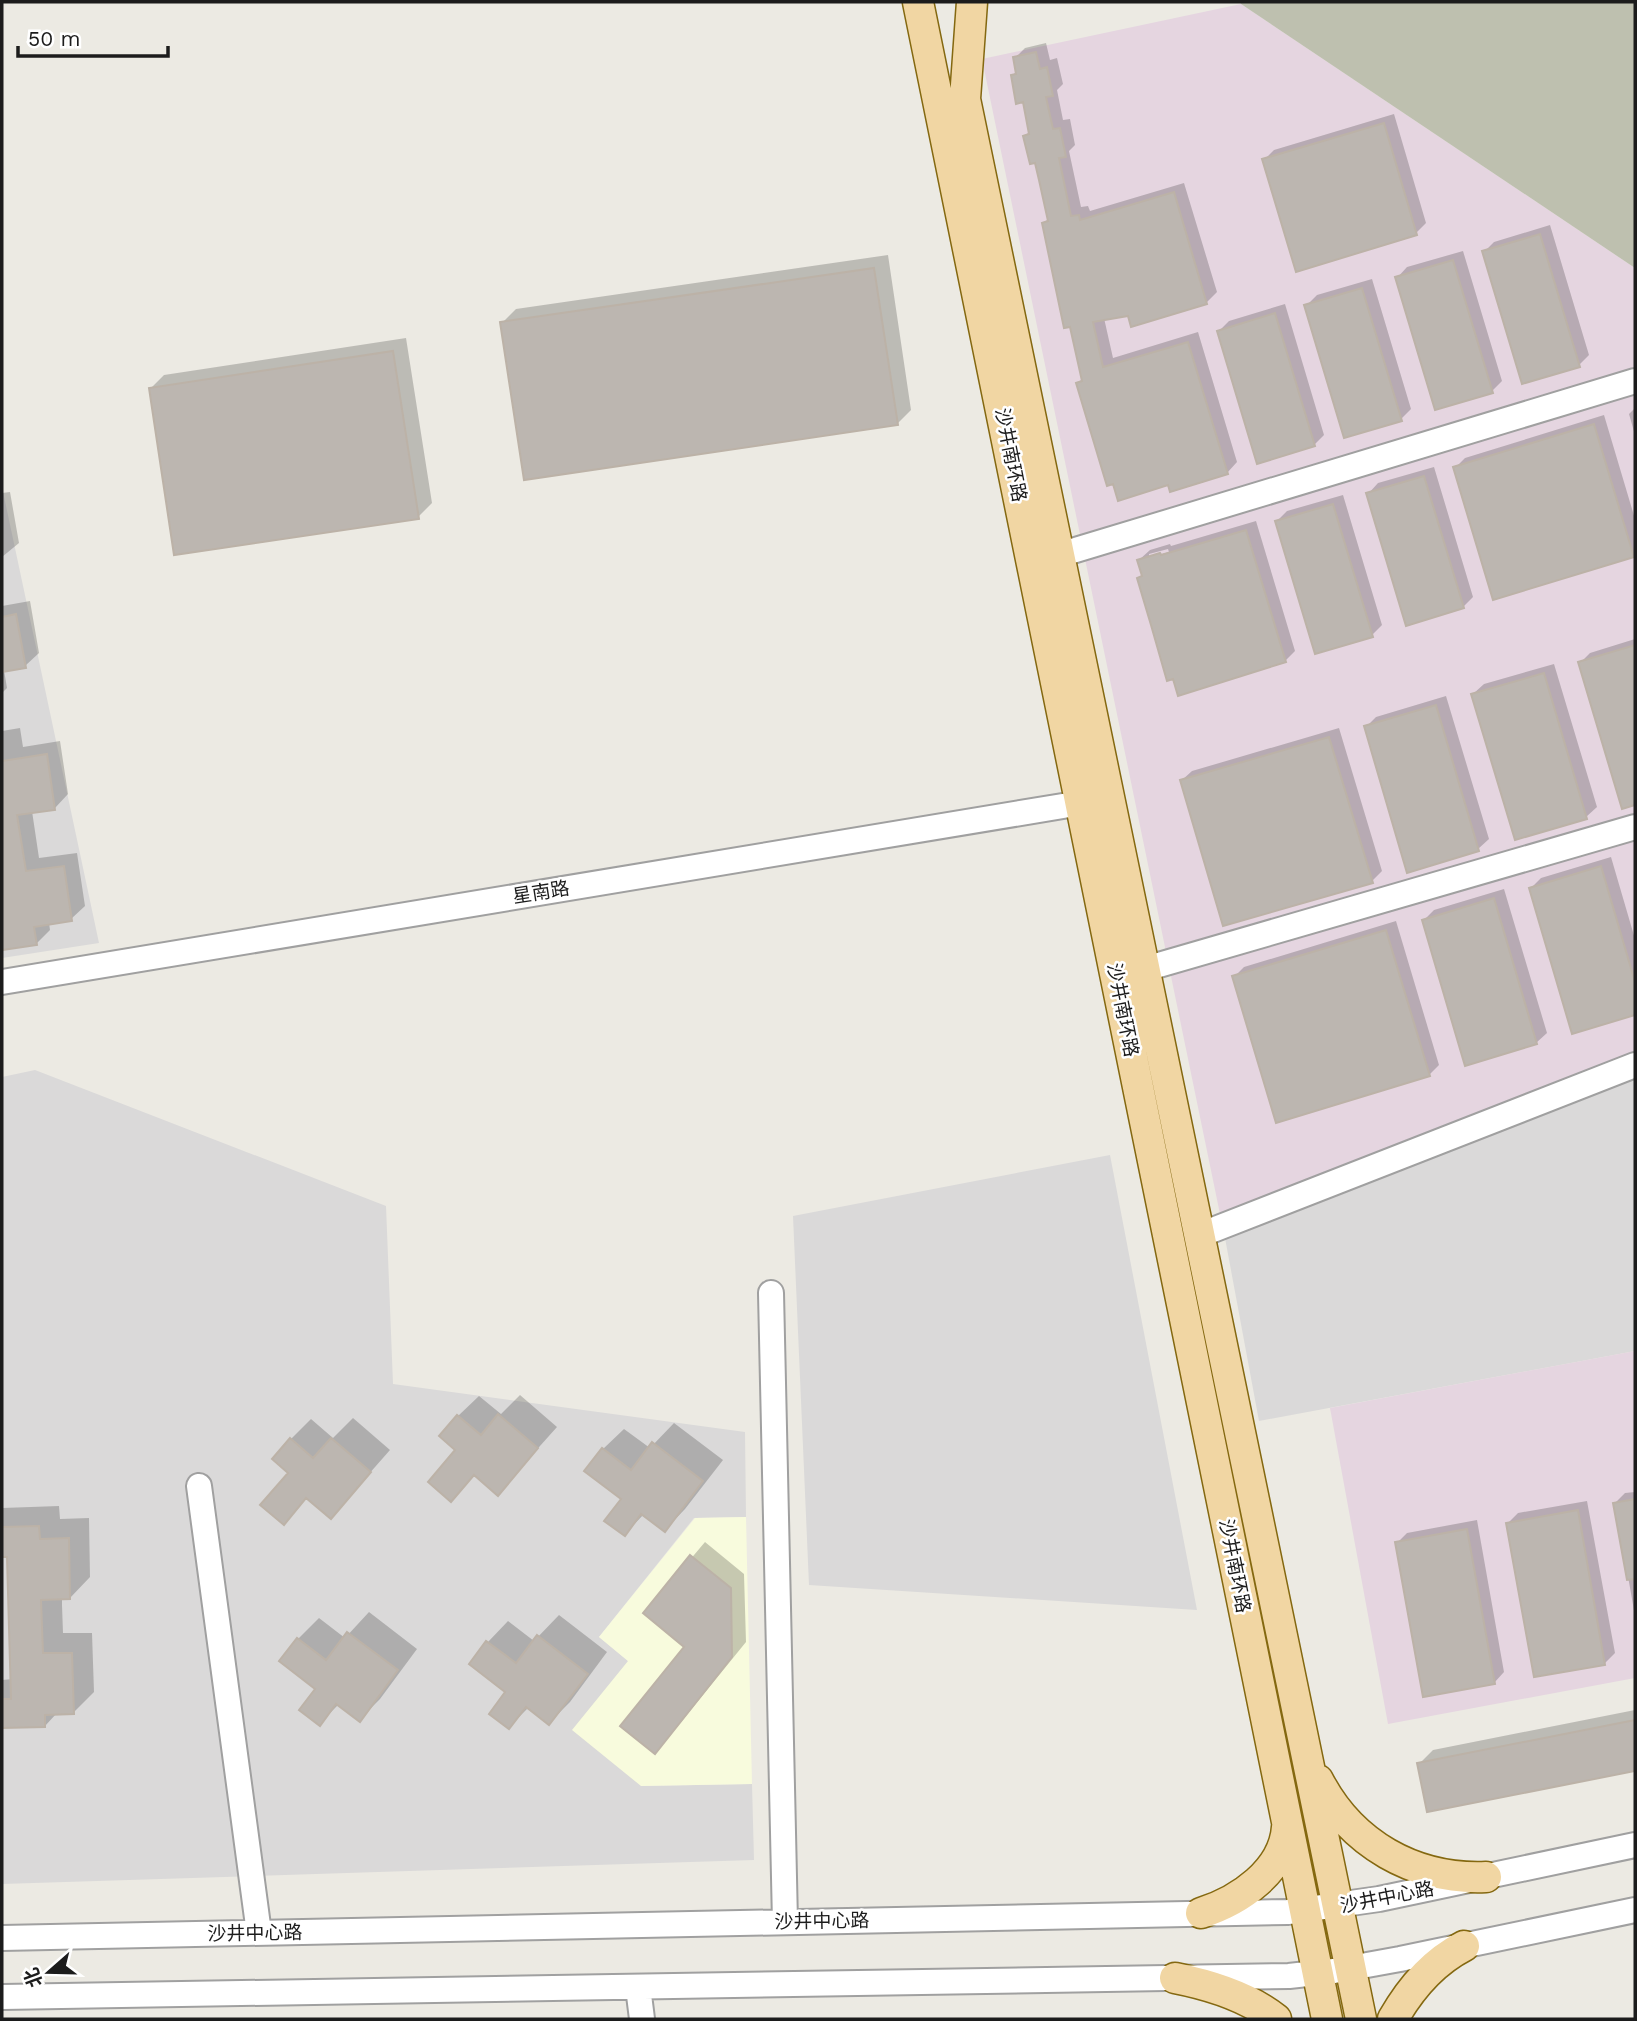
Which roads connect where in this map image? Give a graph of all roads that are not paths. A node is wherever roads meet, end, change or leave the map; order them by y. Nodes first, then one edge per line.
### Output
1 (918, 2) edge
2 (934, 2) edge
3 (956, 2) edge
4 (972, 2) edge
5 (953, 102) junction
6 (1635, 381) edge
7 (1059, 555) junction
8 (1081, 803) junction
9 (1635, 827) edge
10 (1145, 969) junction
11 (2, 982) edge
12 (1635, 1065) edge
13 (1200, 1235) junction
14 (771, 1293) dead end
15 (199, 1486) dead end
16 (1307, 1756) junction
17 (1287, 1823) junction
18 (1635, 1845) edge
19 (1486, 1877) junction
20 (1338, 1906) junction
21 (1305, 1910) junction
22 (1635, 1910) edge
23 (1201, 1913) junction
24 (785, 1922) junction
25 (259, 1933) junction
26 (2, 1938) edge
27 (1464, 1946) junction
28 (1351, 1969) junction
29 (1317, 1973) junction
30 (1175, 1978) junction
31 (638, 1987) junction
32 (2, 1997) edge
33 (642, 2019) edge
34 (1276, 2019) edge
35 (1327, 2019) edge
36 (1361, 2019) edge
37 (1393, 2019) edge

1 - 5 main road, 沙井南环路
2 - 5 main road
3 - 5 main road
4 - 5 main road, 沙井南环路
5 - 7 main road, 沙井南环路
5 - 8 main road, 沙井南环路
6 - 7 street
7 - 10 main road, 沙井南环路
8 - 11 street, 星南路
8 - 17 main road, 沙井南环路
9 - 10 street
10 - 13 main road, 沙井南环路
12 - 13 street
13 - 16 main road, 沙井南环路
14 - 24 street
15 - 25 street
16 - 19 main road
16 - 20 main road, 沙井南环路
17 - 21 main road, 沙井南环路
17 - 23 main road
18 - 19 street, 沙井中心路
19 - 20 street, 沙井中心路
20 - 21 street, 沙井中心路
20 - 28 main road, 沙井南环路
21 - 23 street, 沙井中心路
21 - 29 main road, 沙井南环路
22 - 27 street
23 - 24 street, 沙井中心路
24 - 25 street, 沙井中心路
25 - 26 street, 沙井中心路
27 - 28 street
27 - 37 main road
28 - 29 street
28 - 36 main road, 沙井南环路
29 - 30 street
29 - 35 main road, 沙井南环路
30 - 31 street
30 - 34 main road
31 - 32 street
31 - 33 street

